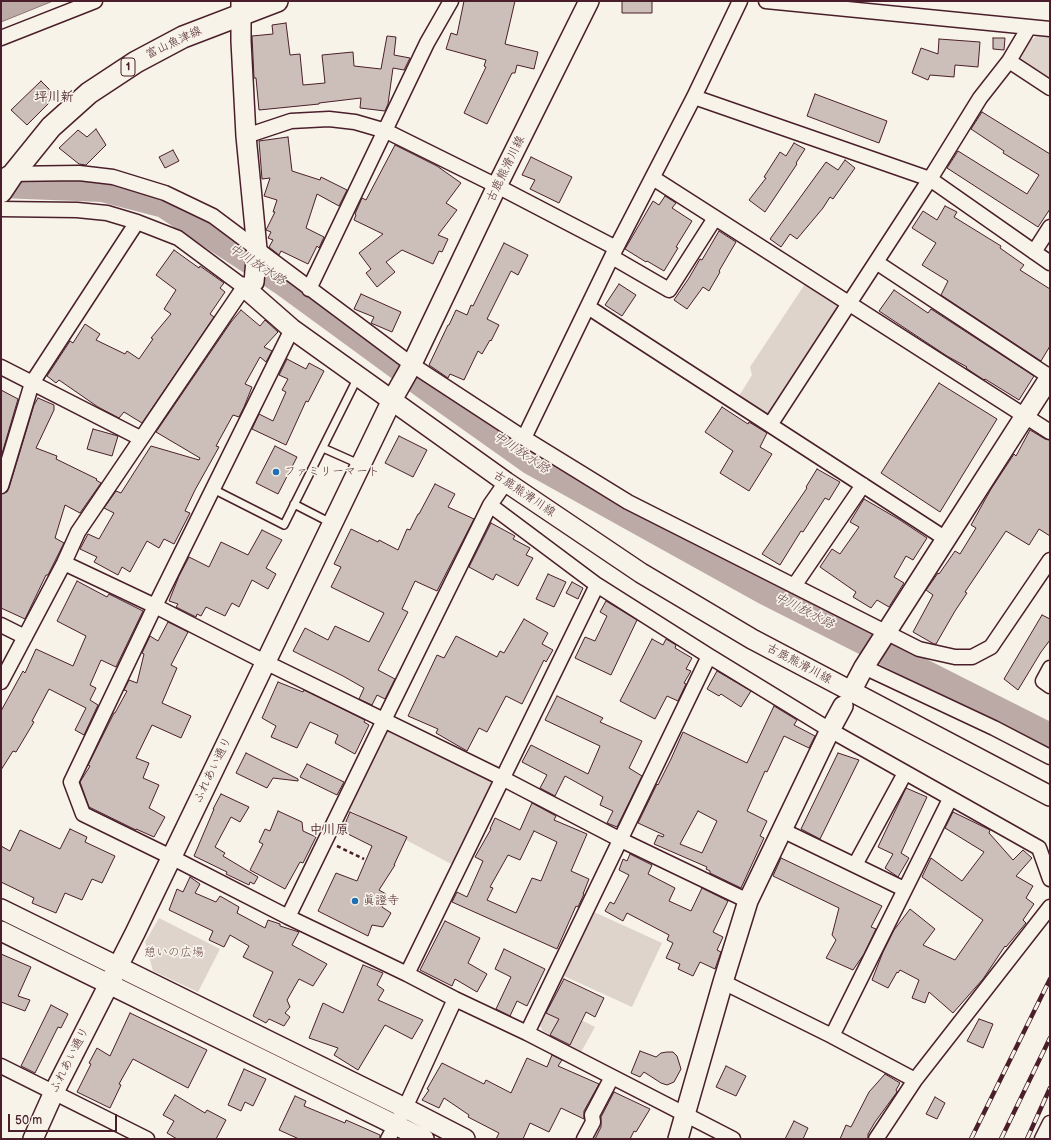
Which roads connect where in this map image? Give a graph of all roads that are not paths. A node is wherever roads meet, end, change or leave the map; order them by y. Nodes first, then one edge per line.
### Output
1 (95, 1) edge
2 (278, 1) edge
3 (451, 1) edge
4 (589, 1) edge
5 (740, 1) edge
6 (766, 1) edge
7 (864, 6) edge
8 (241, 8) edge
9 (1030, 27) junction
10 (1050, 29) edge
11 (1, 38) edge
12 (1008, 61) junction
13 (1050, 88) edge
14 (694, 97) junction
15 (386, 131) junction
16 (246, 136) junction
17 (653, 178) junction
18 (7, 180) edge
19 (930, 180) junction
20 (497, 186) junction
21 (1, 209) edge
22 (715, 218) junction
23 (137, 222) junction
24 (1050, 227) edge
25 (257, 250) junction
26 (614, 252) junction
27 (1034, 252) junction
28 (876, 262) junction
29 (1050, 263) edge
30 (251, 288) junction
31 (309, 289) junction
32 (848, 303) junction
33 (588, 307) junction
34 (292, 329) junction
35 (1, 367) edge
36 (410, 367) junction
37 (358, 376) junction
38 (1050, 377) edge
39 (32, 383) junction
40 (395, 395) junction
41 (1026, 416) junction
42 (770, 425) junction
43 (1050, 432) edge
44 (140, 438) junction
45 (524, 438) junction
46 (7, 443) edge
47 (323, 448) junction
48 (361, 465) junction
49 (506, 482) junction
50 (863, 485) junction
51 (1, 486) edge
52 (213, 488) junction
53 (294, 504) junction
54 (490, 505) junction
55 (333, 524) junction
56 (946, 539) junction
57 (1050, 560) edge
58 (64, 563) junction
59 (597, 585) junction
60 (794, 586) junction
61 (155, 606) junction
62 (1, 625) edge
63 (885, 635) junction
64 (25, 637) junction
65 (709, 656) junction
66 (265, 662) junction
67 (867, 664) junction
68 (1050, 668) edge
69 (1, 682) edge
70 (855, 684) dead end
71 (1050, 686) edge
72 (843, 706) dead end
73 (384, 720) junction
74 (830, 730) junction
75 (1050, 757) edge
76 (905, 773) junction
77 (502, 778) junction
78 (1050, 796) edge
79 (950, 798) junction
80 (782, 830) junction
81 (621, 840) junction
82 (171, 857) junction
83 (855, 866) junction
84 (1050, 879) edge
85 (904, 889) junction
86 (748, 901) junction
87 (1050, 907) edge
88 (1, 910) edge
89 (288, 917) junction
90 (1, 931) edge
91 (117, 966) junction
92 (408, 974) junction
93 (723, 982) junction
94 (108, 984) junction
95 (455, 1000) junction
96 (527, 1033) junction
97 (832, 1036) junction
98 (1, 1066) edge
99 (612, 1077) junction
100 (914, 1080) junction
101 (54, 1092) junction
102 (405, 1108) junction
103 (686, 1115) junction
104 (1050, 1123) edge
105 (391, 1132) edge
106 (33, 1139) edge
107 (147, 1139) edge
108 (424, 1139) edge
109 (465, 1139) edge
110 (584, 1139) edge
111 (678, 1139) edge
112 (733, 1139) edge
113 (876, 1139) edge
114 (1042, 1139) edge

1 - 11 street
2 - 8 main road, 富山魚津線 / 1
3 - 15 street
4 - 20 street, 古鹿熊滑川線
5 - 14 street
6 - 7 street
7 - 9 street
8 - 16 street
8 - 18 main road, 富山魚津線 / 1
9 - 10 street
9 - 12 street
12 - 13 street
12 - 19 street
14 - 17 street
14 - 19 street
15 - 16 street
15 - 20 street
15 - 31 street
16 - 25 street
17 - 22 street
17 - 26 street
18 - 25 street
19 - 27 street
19 - 28 street
20 - 26 street
20 - 36 street, 古鹿熊滑川線
21 - 23 street
22 - 26 street
22 - 32 street
23 - 30 street
23 - 39 street
24 - 27 street
25 - 30 street
25 - 31 street
26 - 33 street
27 - 29 street
28 - 32 street
28 - 38 street
30 - 34 street
30 - 44 street
31 - 36 street
32 - 41 street
32 - 42 street
33 - 42 street
33 - 45 street
34 - 37 street
34 - 52 street
35 - 39 street
36 - 40 street, 古鹿熊滑川線
36 - 45 street
37 - 40 street
37 - 47 lane
38 - 41 street
39 - 44 street
39 - 46 street
40 - 48 street, ふれあい通り
40 - 49 street, 古鹿熊滑川線
41 - 43 street
41 - 56 street
42 - 50 street
44 - 58 street
45 - 60 street
46 - 51 street
47 - 48 lane
47 - 53 lane
48 - 55 street, ふれあい通り
49 - 54 street
49 - 78 street, 古鹿熊滑川線
50 - 56 street
50 - 60 street
52 - 53 lane
52 - 61 street
53 - 55 lane
54 - 59 street
54 - 73 street
55 - 66 street, ふれあい通り
56 - 63 street
57 - 63 street
58 - 61 street
58 - 64 street
59 - 65 street
59 - 77 street
60 - 63 street
61 - 66 street
61 - 82 street
62 - 64 street
63 - 67 street
64 - 69 street
65 - 74 street
65 - 81 street
66 - 73 street
66 - 82 street, ふれあい通り
67 - 70 street
67 - 75 street
68 - 71 street
72 - 74 street
73 - 77 street
73 - 89 street
74 - 76 street
74 - 80 street
76 - 79 street
76 - 83 street
77 - 81 street
77 - 92 street
79 - 84 street
79 - 85 street
80 - 83 street
80 - 86 street
81 - 86 street
81 - 96 street
82 - 89 street
82 - 91 street, ふれあい通り
83 - 85 street
85 - 97 street
86 - 93 street
87 - 100 street
88 - 91 street
89 - 92 street
90 - 94 street
91 - 94 street, ふれあい通り
91 - 102 street
92 - 95 street
93 - 97 street
93 - 103 street
94 - 101 street, ふれあい通り
94 - 105 street
95 - 96 street
95 - 102 street
96 - 99 street
97 - 100 street
98 - 101 street
99 - 103 street
99 - 110 street
100 - 113 street
101 - 106 street, ふれあい通り
101 - 107 street
102 - 105 street
102 - 109 street
103 - 111 street
103 - 112 street
104 - 114 street
105 - 108 street

